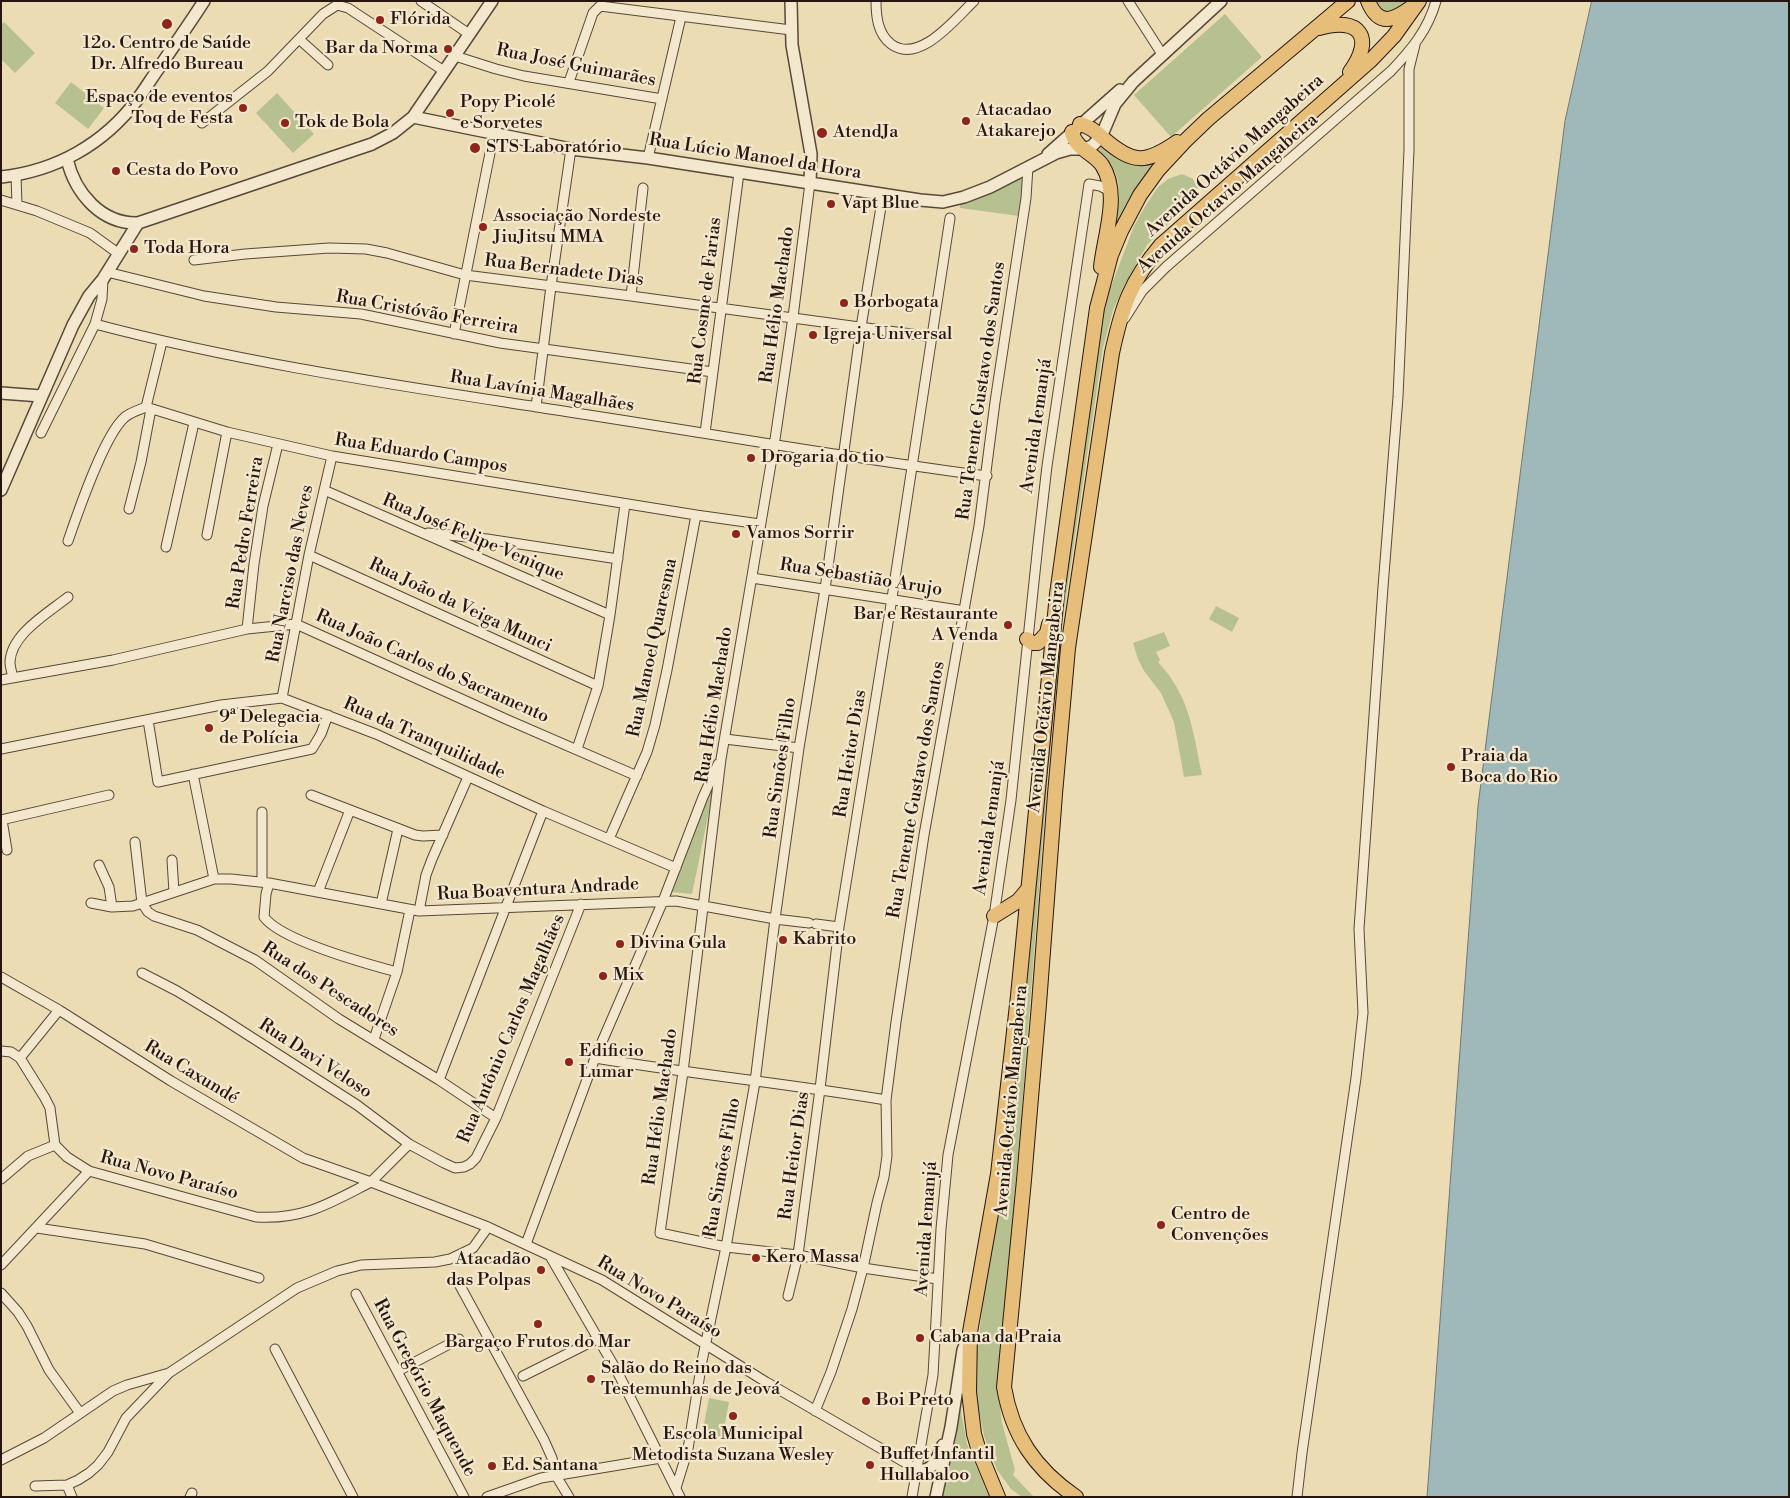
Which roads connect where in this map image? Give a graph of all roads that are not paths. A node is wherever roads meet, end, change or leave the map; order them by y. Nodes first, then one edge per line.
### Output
1 (204, 1) edge
2 (421, 1) edge
3 (492, 1) edge
4 (791, 1) edge
5 (876, 1) edge
6 (1128, 1) edge
7 (1221, 1) edge
8 (1348, 1) edge
9 (1368, 1) edge
10 (1436, 1) edge
11 (1418, 2) edge
12 (969, 3) edge
13 (681, 17) junction
14 (1316, 28) junction
15 (791, 30) junction
16 (469, 34) junction
17 (298, 39) junction
18 (1415, 45) junction
19 (1162, 54) junction
20 (455, 56) junction
21 (328, 65) dead end
22 (444, 71) junction
23 (569, 82) junction
24 (1133, 82) junction
25 (1337, 91) junction
26 (662, 99) junction
27 (413, 117) junction
28 (1208, 119) junction
29 (202, 123) dead end
30 (1076, 128) junction
31 (1101, 137) junction
32 (571, 149) junction
33 (1084, 149) junction
34 (490, 153) dead end
35 (648, 158) junction
36 (67, 159) junction
37 (1039, 161) junction
38 (1028, 167) junction
39 (739, 173) junction
40 (16, 175) junction
41 (1, 177) edge
42 (810, 183) junction
43 (644, 188) dead end
44 (1110, 191) junction
45 (883, 195) junction
46 (1, 200) edge
47 (17, 205) junction
48 (950, 218) dead end
49 (138, 223) junction
50 (119, 254) junction
51 (194, 260) dead end
52 (105, 275) junction
53 (465, 275) junction
54 (551, 286) junction
55 (631, 296) junction
56 (722, 308) junction
57 (1097, 308) junction
58 (793, 317) junction
59 (95, 324) junction
60 (861, 327) junction
61 (454, 334) junction
62 (933, 337) junction
63 (162, 342) junction
64 (543, 350) junction
65 (1112, 353) junction
66 (713, 372) junction
67 (1, 393) edge
68 (41, 396) junction
69 (536, 407) junction
70 (148, 408) junction
71 (194, 423) junction
72 (227, 432) junction
73 (41, 433) dead end
74 (705, 433) junction
75 (278, 444) junction
76 (774, 446) junction
77 (332, 456) junction
78 (843, 456) junction
79 (912, 466) junction
80 (986, 476) junction
81 (1, 490) edge
82 (324, 490) junction
83 (625, 504) junction
84 (129, 509) dead end
85 (696, 516) junction
86 (760, 524) junction
87 (420, 532) junction
88 (208, 535) dead end
89 (68, 541) dead end
90 (166, 547) dead end
91 (309, 555) junction
92 (618, 559) junction
93 (752, 578) junction
94 (825, 589) junction
95 (1057, 594) junction
96 (68, 597) dead end
97 (892, 598) junction
98 (965, 611) junction
99 (610, 615) junction
100 (296, 624) junction
101 (247, 629) junction
102 (1027, 639) junction
103 (12, 678) junction
104 (1, 680) edge
105 (598, 686) junction
106 (282, 698) junction
107 (328, 714) junction
108 (148, 720) junction
109 (725, 739) junction
110 (800, 748) junction
111 (1, 749) edge
112 (577, 750) junction
113 (721, 759) junction
114 (193, 774) junction
115 (637, 776) junction
116 (468, 777) junction
117 (311, 795) dead end
118 (109, 796) dead end
119 (350, 810) junction
120 (544, 811) junction
121 (262, 812) dead end
122 (2, 820) edge
123 (398, 829) junction
124 (443, 835) junction
125 (609, 839) junction
126 (135, 842) dead end
127 (7, 850) dead end
128 (172, 860) dead end
129 (99, 864) dead end
130 (676, 868) junction
131 (214, 879) junction
132 (266, 882) junction
133 (1028, 889) junction
134 (174, 892) junction
135 (318, 892) junction
136 (663, 900) junction
137 (91, 903) dead end
138 (142, 903) junction
139 (381, 904) junction
140 (581, 904) junction
141 (702, 905) junction
142 (112, 907) junction
143 (506, 909) junction
144 (414, 911) junction
145 (994, 916) junction
146 (775, 919) junction
147 (839, 927) junction
148 (142, 972) dead end
149 (397, 972) junction
150 (1, 977) edge
151 (59, 1010) junction
152 (374, 1039) junction
153 (1, 1052) edge
154 (20, 1058) junction
155 (595, 1058) junction
156 (683, 1072) junction
157 (439, 1080) junction
158 (755, 1082) junction
159 (820, 1089) junction
160 (886, 1100) junction
161 (496, 1118) junction
162 (409, 1144) junction
163 (55, 1145) junction
164 (470, 1164) joint
165 (89, 1171) junction
166 (1, 1179) edge
167 (371, 1182) junction
168 (488, 1227) junction
169 (37, 1228) junction
170 (526, 1244) junction
171 (726, 1247) junction
172 (798, 1255) junction
173 (550, 1256) junction
174 (1, 1265) edge
175 (863, 1268) junction
176 (259, 1278) dead end
177 (938, 1279) junction
178 (458, 1282) dead end
179 (1, 1293) edge
180 (356, 1294) dead end
181 (788, 1296) dead end
182 (970, 1332) junction
183 (599, 1338) junction
184 (459, 1339) dead end
185 (705, 1344) junction
186 (275, 1349) dead end
187 (398, 1371) junction
188 (169, 1373) junction
189 (523, 1376) dead end
190 (815, 1411) junction
191 (80, 1413) junction
192 (951, 1428) junction
193 (662, 1458) junction
194 (1, 1460) edge
195 (918, 1470) junction
196 (556, 1474) junction
197 (67, 1485) junction
198 (35, 1486) dead end
199 (678, 1492) edge
200 (72, 1497) edge
201 (353, 1497) edge
202 (464, 1497) edge
203 (487, 1497) edge
204 (569, 1497) edge
205 (912, 1497) edge
206 (936, 1497) edge
207 (998, 1497) edge
208 (1076, 1497) edge
209 (1297, 1497) edge

1 - 36 street
2 - 16 street
3 - 16 street
4 - 15 street
5 - 12 street
6 - 19 street
7 - 19 street
8 - 14 main road, Avenida Octávio Mangabeira
9 - 11 main road
10 - 18 street, Avenida Octavio Mangabeira
11 - 25 main road, Avenida Octávio Mangabeira
13 - 15 street
13 - 23 street
13 - 26 street
14 - 25 main road
14 - 28 main road, Avenida Octávio Mangabeira
15 - 42 street
16 - 20 street
17 - 21 street
17 - 22 street
17 - 29 street
18 - 65 street, Avenida Octavio Mangabeira
18 - 209 street
19 - 24 street
20 - 22 street
20 - 23 street, Rua José Guimarães
22 - 27 street
23 - 26 street, Rua José Guimarães
24 - 30 street
24 - 31 street
25 - 65 main road, Avenida Octávio Mangabeira
26 - 35 street
27 - 32 street, Rua Lúcio Manoel da Hora
27 - 49 street
28 - 31 main road
28 - 57 main road, Avenida Octávio Mangabeira
30 - 31 main road
30 - 33 main road
30 - 37 street
31 - 33 street
32 - 35 street, Rua Lúcio Manoel da Hora
32 - 54 street
33 - 37 street
33 - 44 main road
34 - 53 street
35 - 39 street, Rua Lúcio Manoel da Hora
36 - 40 street
36 - 49 street
37 - 38 street, Rua Lúcio Manoel da Hora
38 - 45 street, Rua Lúcio Manoel da Hora
38 - 80 street, Rua Tenente Gustavo dos Santos
39 - 42 street, Rua Lúcio Manoel da Hora
39 - 56 street, Rua Cosme de Farias
40 - 41 street
40 - 47 street
42 - 45 street, Rua Lúcio Manoel da Hora
42 - 58 street, Rua Hélio Machado
43 - 55 street
44 - 57 main road
44 - 102 street, Avenida Iemanjá
45 - 60 street, Rua Simões Filho
46 - 47 street
47 - 50 street
48 - 62 street, Rua Heitor Dias
49 - 50 street
50 - 52 street
51 - 53 street, Rua Bernadete Dias
52 - 59 street
52 - 61 street, Rua Cristóvão Ferreira
52 - 68 street
53 - 54 street, Rua Bernadete Dias
53 - 61 street
54 - 55 street, Rua Bernadete Dias
54 - 64 street
55 - 56 street, Rua Bernadete Dias
56 - 58 street, Rua Bernadete Dias
56 - 66 street, Rua Cosme de Farias
57 - 95 main road, Avenida Octávio Mangabeira
58 - 60 street, Rua Bernadete Dias
58 - 76 street, Rua Hélio Machado
59 - 63 street, Rua Lavínia Magalhães
59 - 73 street
60 - 62 street, Rua Bernadete Dias
60 - 78 street, Rua Simões Filho
61 - 64 street, Rua Cristóvão Ferreira
62 - 79 street, Rua Heitor Dias
63 - 69 street, Rua Lavínia Magalhães
63 - 70 street
64 - 66 street, Rua Cristóvão Ferreira
64 - 69 street
65 - 208 main road, Avenida Octávio Mangabeira
66 - 74 street, Rua Cosme de Farias
67 - 68 street
68 - 81 street
69 - 74 street, Rua Lavínia Magalhães
70 - 71 street, Rua Eduardo Campos
70 - 84 street
70 - 89 street
71 - 72 street, Rua Eduardo Campos
71 - 90 street
72 - 75 street, Rua Eduardo Campos
72 - 88 street
74 - 76 street, Rua Lavínia Magalhães
75 - 77 street, Rua Eduardo Campos
75 - 101 street, Rua Pedro Ferreira
76 - 78 street, Rua Lavínia Magalhães
76 - 86 street, Rua Hélio Machado
77 - 82 street, Rua Narciso das Neves
77 - 83 street, Rua Eduardo Campos
78 - 79 street, Rua Lavínia Magalhães
78 - 94 street, Rua Simões Filho
79 - 80 street, Rua Lavínia Magalhães
79 - 97 street, Rua Heitor Dias
80 - 98 street, Rua Tenente Gustavo dos Santos
82 - 87 street, Rua José Felipe Venique
82 - 91 street, Rua Narciso das Neves
83 - 85 street, Rua Eduardo Campos
83 - 92 street
85 - 86 street, Rua Eduardo Campos
85 - 115 street, Rua Manoel Quaresma
86 - 93 street, Rua Hélio Machado
87 - 92 street
87 - 99 street, Rua José Felipe Venique
91 - 100 street, Rua Narciso das Neves
91 - 105 street, Rua João da Veiga Munci
92 - 99 street
93 - 94 street, Rua Sebastião Arujo
93 - 109 street, Rua Hélio Machado
94 - 97 street, Rua Sebastião Arujo
94 - 110 street, Rua Simões Filho
95 - 102 main road
95 - 133 main road, Avenida Octávio Mangabeira
96 - 103 street
97 - 98 street, Rua Sebastião Arujo
97 - 147 street, Rua Heitor Dias
98 - 160 street, Rua Tenente Gustavo dos Santos
99 - 105 street
100 - 101 street, Rua João Carlos do Sacramento
100 - 106 street, Rua Narciso das Neves
100 - 112 street, Rua João Carlos do Sacramento
101 - 103 street, Rua João Carlos do Sacramento
102 - 145 street, Avenida Iemanjá
103 - 104 street, Rua João Carlos do Sacramento
105 - 112 street
106 - 107 street, Rua da Tranquilidade
106 - 108 street, Rua da Tranquilidade
107 - 114 street
107 - 116 street, Rua da Tranquilidade
108 - 111 street, Rua da Tranquilidade
108 - 114 street
109 - 110 street
109 - 113 street, Rua Hélio Machado
110 - 146 street, Rua Simões Filho
112 - 115 street, Rua João Carlos do Sacramento
113 - 130 street
113 - 141 street, Rua Hélio Machado
114 - 131 street
115 - 125 street, Rua Manoel Quaresma
116 - 120 street, Rua da Tranquilidade
116 - 124 street
117 - 119 street
118 - 122 street
119 - 123 street
119 - 135 street
120 - 125 street, Rua da Tranquilidade
120 - 143 street
121 - 132 street
122 - 127 street
123 - 124 street
123 - 139 street
124 - 144 street
125 - 130 street, Rua da Tranquilidade
126 - 138 street
128 - 134 street
129 - 142 street
130 - 136 street
131 - 132 street, Rua Boaventura Andrade
131 - 134 street, Rua Boaventura Andrade
132 - 135 street, Rua Boaventura Andrade
132 - 149 street
133 - 145 main road
133 - 182 main road, Avenida Octávio Mangabeira
134 - 138 street, Rua Boaventura Andrade
135 - 139 street, Rua Boaventura Andrade
136 - 140 street, Rua Boaventura Andrade
136 - 141 street, Rua Boaventura Andrade
136 - 155 street
137 - 142 street, Rua Boaventura Andrade
138 - 142 street, Rua Boaventura Andrade
138 - 152 street, Rua dos Pescadores
139 - 144 street, Rua Boaventura Andrade
140 - 143 street, Rua Boaventura Andrade
140 - 161 street, Rua Antônio Carlos Magalhães
141 - 146 street, Rua Boaventura Andrade
141 - 156 street, Rua Hélio Machado
143 - 144 street, Rua Boaventura Andrade
143 - 157 street
144 - 149 street
145 - 177 street, Avenida Iemanjá
146 - 147 street, Rua Boaventura Andrade
146 - 158 street, Rua Simões Filho
147 - 159 street, Rua Heitor Dias
148 - 162 street, Rua Davi Veloso
149 - 152 street
150 - 151 street, Rua Caxundé
151 - 154 street
151 - 167 street, Rua Caxundé
152 - 157 street, Rua dos Pescadores
153 - 154 street
154 - 163 street
155 - 156 street
155 - 170 street
156 - 158 street
156 - 171 street, Rua Hélio Machado
157 - 161 street, Rua dos Pescadores
158 - 159 street
158 - 171 street, Rua Simões Filho
159 - 160 street
159 - 172 street, Rua Heitor Dias
160 - 175 street, Rua Tenente Gustavo dos Santos
161 - 164 street, Rua Antônio Carlos Magalhães
162 - 164 street, Rua Davi Veloso
162 - 167 street, Rua Novo Paraíso
163 - 165 street, Rua Novo Paraíso
163 - 166 street
165 - 167 street, Rua Novo Paraíso
165 - 169 street
167 - 168 street, Rua Novo Paraíso
168 - 170 street, Rua Novo Paraíso
168 - 188 street
169 - 174 street
169 - 176 street
170 - 173 street, Rua Novo Paraíso
171 - 172 street
171 - 185 street, Rua Simões Filho
172 - 175 street
172 - 181 street, Rua Heitor Dias
173 - 183 street
173 - 185 street, Rua Novo Paraíso
175 - 177 street
175 - 190 street, Rua Tenente Gustavo dos Santos
177 - 195 street, Avenida Iemanjá
178 - 196 street
179 - 191 street
180 - 187 street, Rua Gregório Maquende
182 - 192 street
182 - 207 main road, Avenida Octávio Mangabeira
183 - 189 street
183 - 193 street
184 - 187 street
185 - 190 street, Rua Novo Paraíso
185 - 199 street, Rua Simões Filho
186 - 201 street
187 - 202 street, Rua Gregório Maquende
188 - 191 street
188 - 197 street
190 - 195 street, Rua Novo Paraíso
191 - 194 street
192 - 195 street
192 - 206 street
193 - 196 street
193 - 199 street
195 - 205 street, Avenida Iemanjá
196 - 203 street
196 - 204 street
197 - 198 street
197 - 200 street

